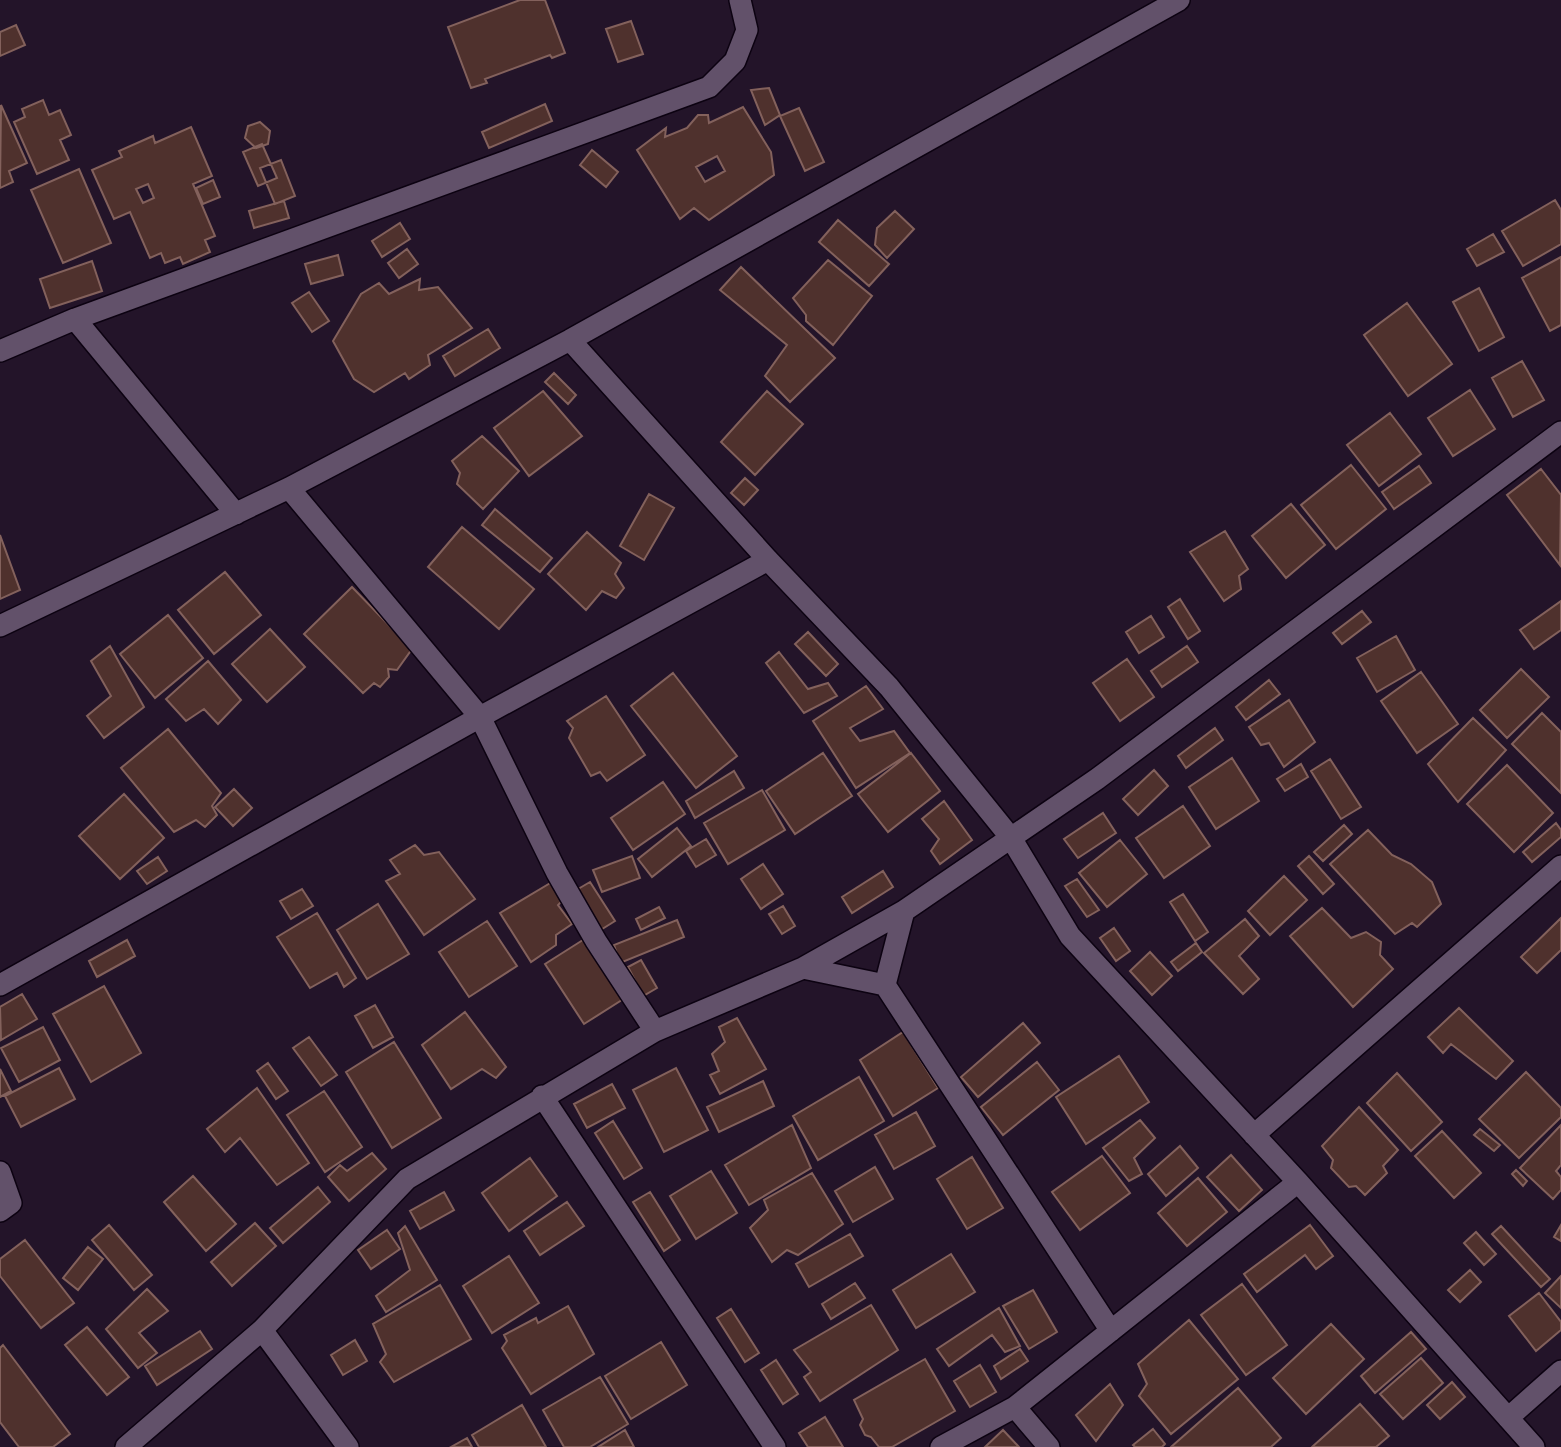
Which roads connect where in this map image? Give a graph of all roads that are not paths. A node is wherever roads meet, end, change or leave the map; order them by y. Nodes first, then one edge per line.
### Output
1 (740, 0) edge
2 (1179, 0) edge
3 (75, 319) junction
4 (570, 340) junction
5 (0, 351) edge
6 (1561, 432) edge
7 (289, 488) junction
8 (236, 514) junction
9 (768, 560) junction
10 (0, 626) edge
11 (480, 717) junction
12 (1011, 838) junction
13 (1561, 866) edge
14 (904, 911) junction
15 (803, 968) junction
16 (0, 985) edge
17 (885, 985) junction
18 (655, 1031) junction
19 (542, 1096) junction
20 (1254, 1135) junction
21 (0, 1172) edge
22 (1298, 1182) junction
23 (0, 1211) edge
24 (262, 1331) junction
25 (1111, 1331) junction
26 (1561, 1371) edge
27 (1015, 1407) junction
28 (1508, 1418) junction
29 (126, 1447) edge
30 (348, 1447) edge
31 (775, 1447) edge
32 (941, 1447) edge
33 (1049, 1447) edge
34 (1534, 1447) edge

1 - 3 street
2 - 4 street
3 - 5 street
3 - 8 street
4 - 7 street
4 - 9 street
6 - 12 street
7 - 8 street
7 - 11 street
8 - 10 street
9 - 11 street
9 - 12 street
11 - 16 street
11 - 18 street
12 - 14 street
12 - 20 street
13 - 20 street
14 - 15 street
14 - 17 street
15 - 17 street
15 - 18 street
17 - 25 street
18 - 19 street
19 - 24 street
19 - 31 street
20 - 22 street
21 - 23 street
22 - 25 street
22 - 28 street
24 - 29 street
24 - 30 street
25 - 27 street
26 - 28 street
27 - 32 street
27 - 33 street
28 - 34 street

